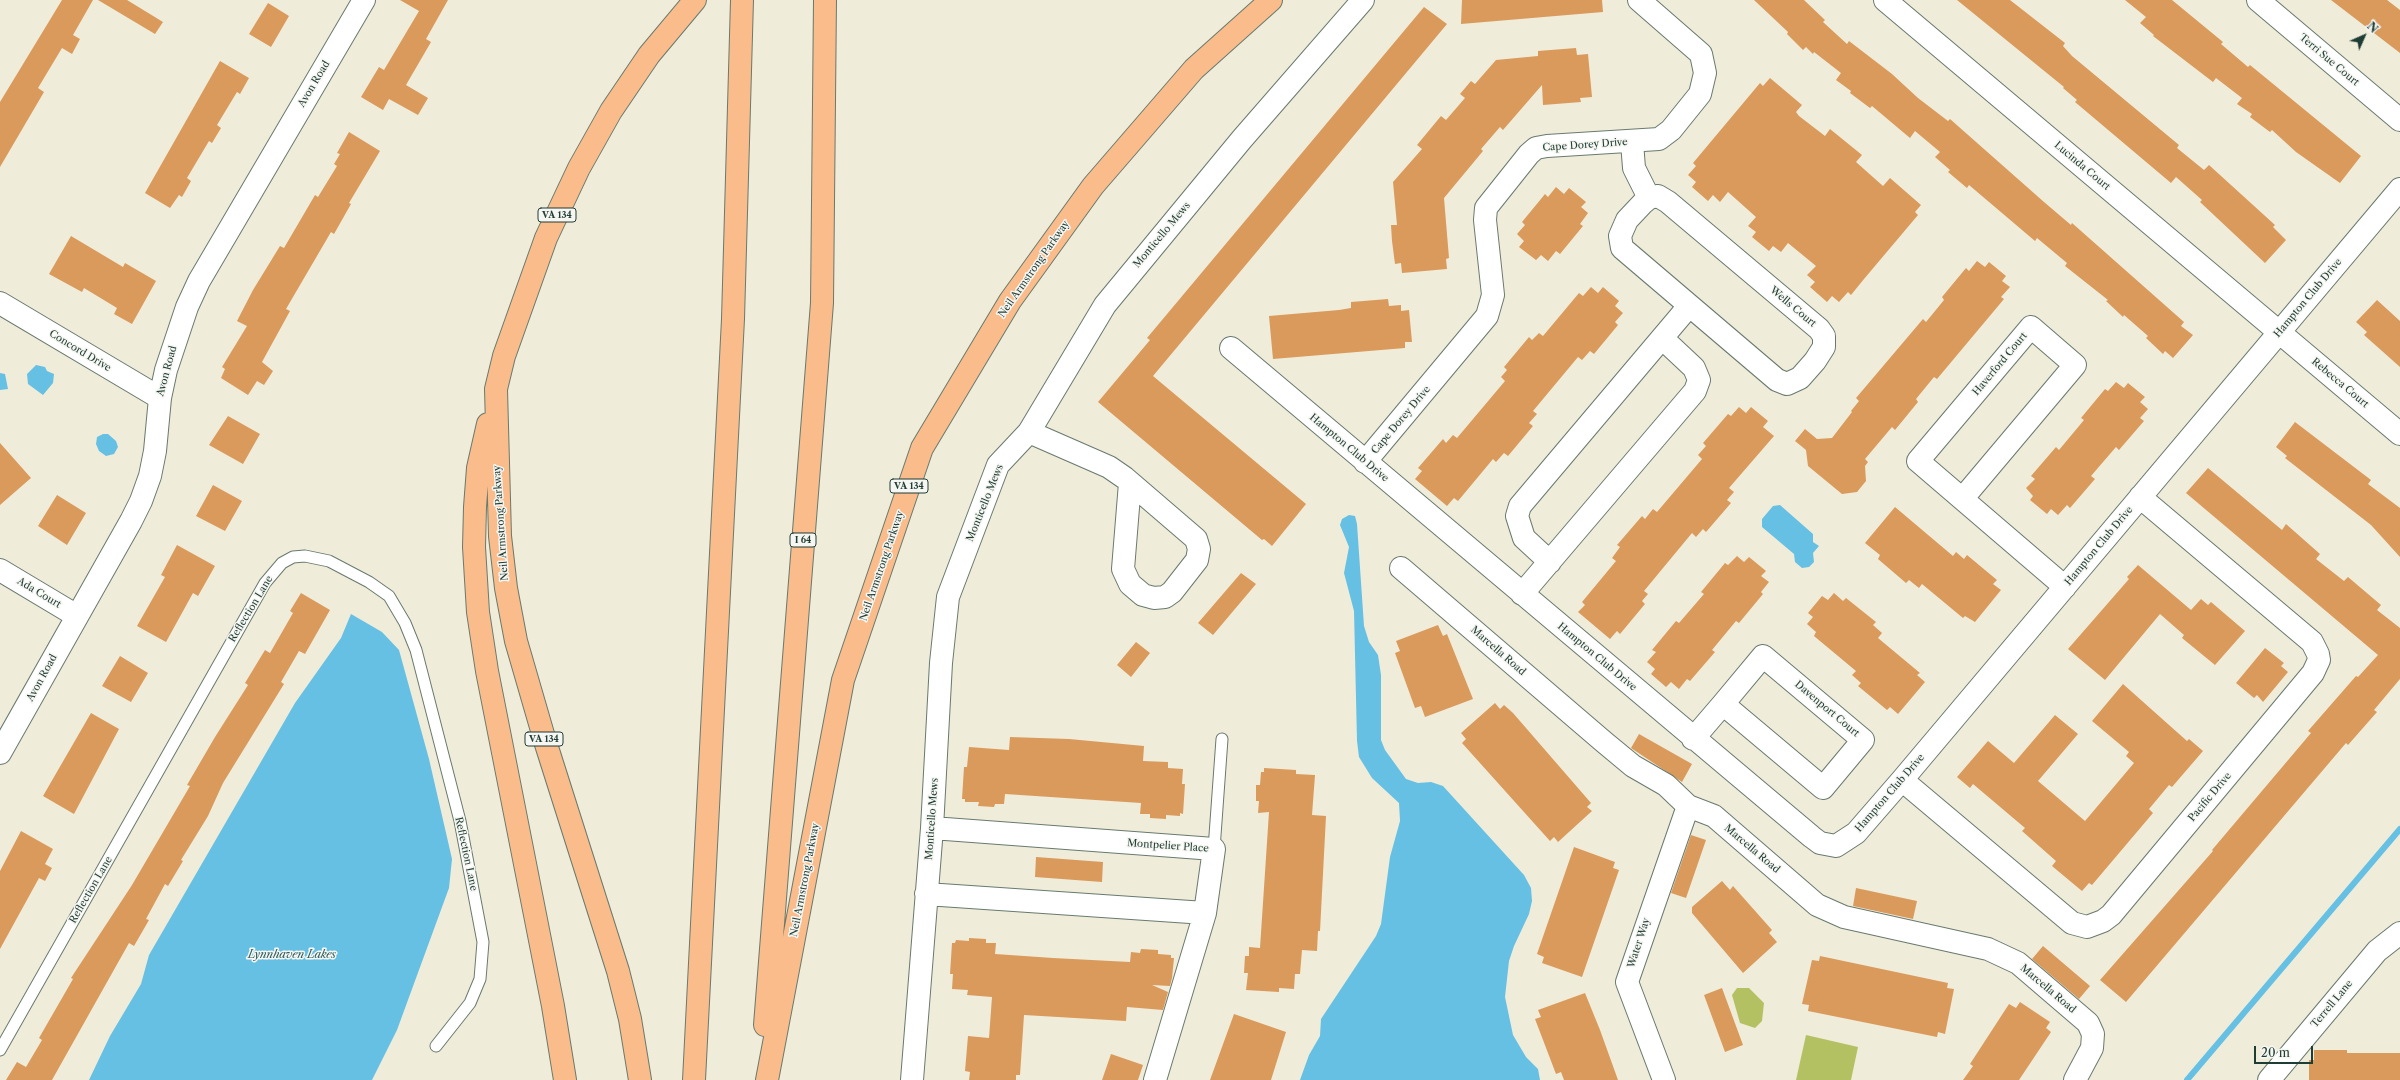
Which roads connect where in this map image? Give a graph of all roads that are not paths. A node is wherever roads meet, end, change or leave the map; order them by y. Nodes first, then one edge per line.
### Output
1 (364, 0) edge
2 (695, 0) edge
3 (742, 0) edge
4 (825, 0) edge
5 (1271, 0) edge
6 (1364, 0) edge
7 (1639, 0) edge
8 (1885, 0) edge
9 (2258, 0) edge
10 (2400, 120) edge
11 (1632, 142) junction
12 (2400, 189) edge
13 (1649, 198) junction
14 (0, 304) edge
15 (1689, 306) junction
16 (2280, 332) junction
17 (1662, 338) junction
18 (1231, 348) dead end
19 (496, 389) junction
20 (160, 398) junction
21 (1029, 432) junction
22 (2400, 434) edge
23 (1365, 462) junction
24 (1130, 483) junction
25 (2140, 497) junction
26 (1963, 498) junction
27 (1550, 562) junction
28 (1401, 568) dead end
29 (0, 570) edge
30 (2065, 587) junction
31 (1522, 594) junction
32 (77, 616) junction
33 (1723, 704) junction
34 (1222, 739) dead end
35 (1693, 739) junction
36 (0, 752) edge
37 (1902, 780) junction
38 (1688, 806) junction
39 (932, 828) junction
40 (1214, 849) junction
41 (926, 894) junction
42 (1206, 913) junction
43 (2400, 933) edge
44 (436, 1046) dead end
45 (0, 1050) edge
46 (565, 1080) edge
47 (640, 1080) edge
48 (694, 1080) edge
49 (760, 1080) edge
50 (766, 1080) edge
51 (912, 1080) edge
52 (1156, 1080) edge
53 (1664, 1080) edge
54 (2075, 1080) edge
55 (2269, 1080) edge

1 - 20 street, Avon Road
2 - 19 highway, Neil Armstrong Parkway / VA 134
3 - 48 highway
4 - 49 highway, I 64
5 - 50 highway, Neil Armstrong Parkway / VA 134
6 - 21 street, Monticello Mews
7 - 11 street, Cape Dorey Drive
8 - 16 street, Lucinda Court
9 - 10 street, Terri Sue Court
11 - 13 street
11 - 23 street, Cape Dorey Drive
12 - 16 street, Hampton Club Drive
13 - 15 street, Wells Court
13 - 15 street, Wells Court
14 - 20 street, Concord Drive
15 - 17 street
16 - 22 street, Rebecca Court
16 - 25 street, Hampton Club Drive
17 - 27 street
17 - 27 street
18 - 23 street, Hampton Club Drive
19 - 46 highway
19 - 47 highway, Neil Armstrong Parkway / VA 134
20 - 32 street, Avon Road
21 - 24 street
21 - 39 street, Monticello Mews
23 - 31 street, Hampton Club Drive
24 - 24 street
25 - 30 street, Hampton Club Drive
25 - 37 street, Pacific Drive
26 - 26 street, Haverford Court
26 - 30 street, Haverford Court
27 - 31 street
28 - 38 street, Marcella Road
29 - 32 street, Ada Court
30 - 37 street, Hampton Club Drive
31 - 35 street, Hampton Club Drive
32 - 36 street, Avon Road
33 - 33 street, Davenport Court
33 - 35 street, Davenport Court
34 - 40 lane
35 - 37 street, Hampton Club Drive
38 - 53 street, Water Way
38 - 54 street, Marcella Road
39 - 40 street, Montpelier Place
39 - 41 street, Monticello Mews
40 - 42 street, Montpelier Place
41 - 42 street
41 - 51 street, Monticello Mews
42 - 52 street, Montpelier Place
43 - 55 street, Terrell Lane
44 - 45 lane, Reflection Lane

